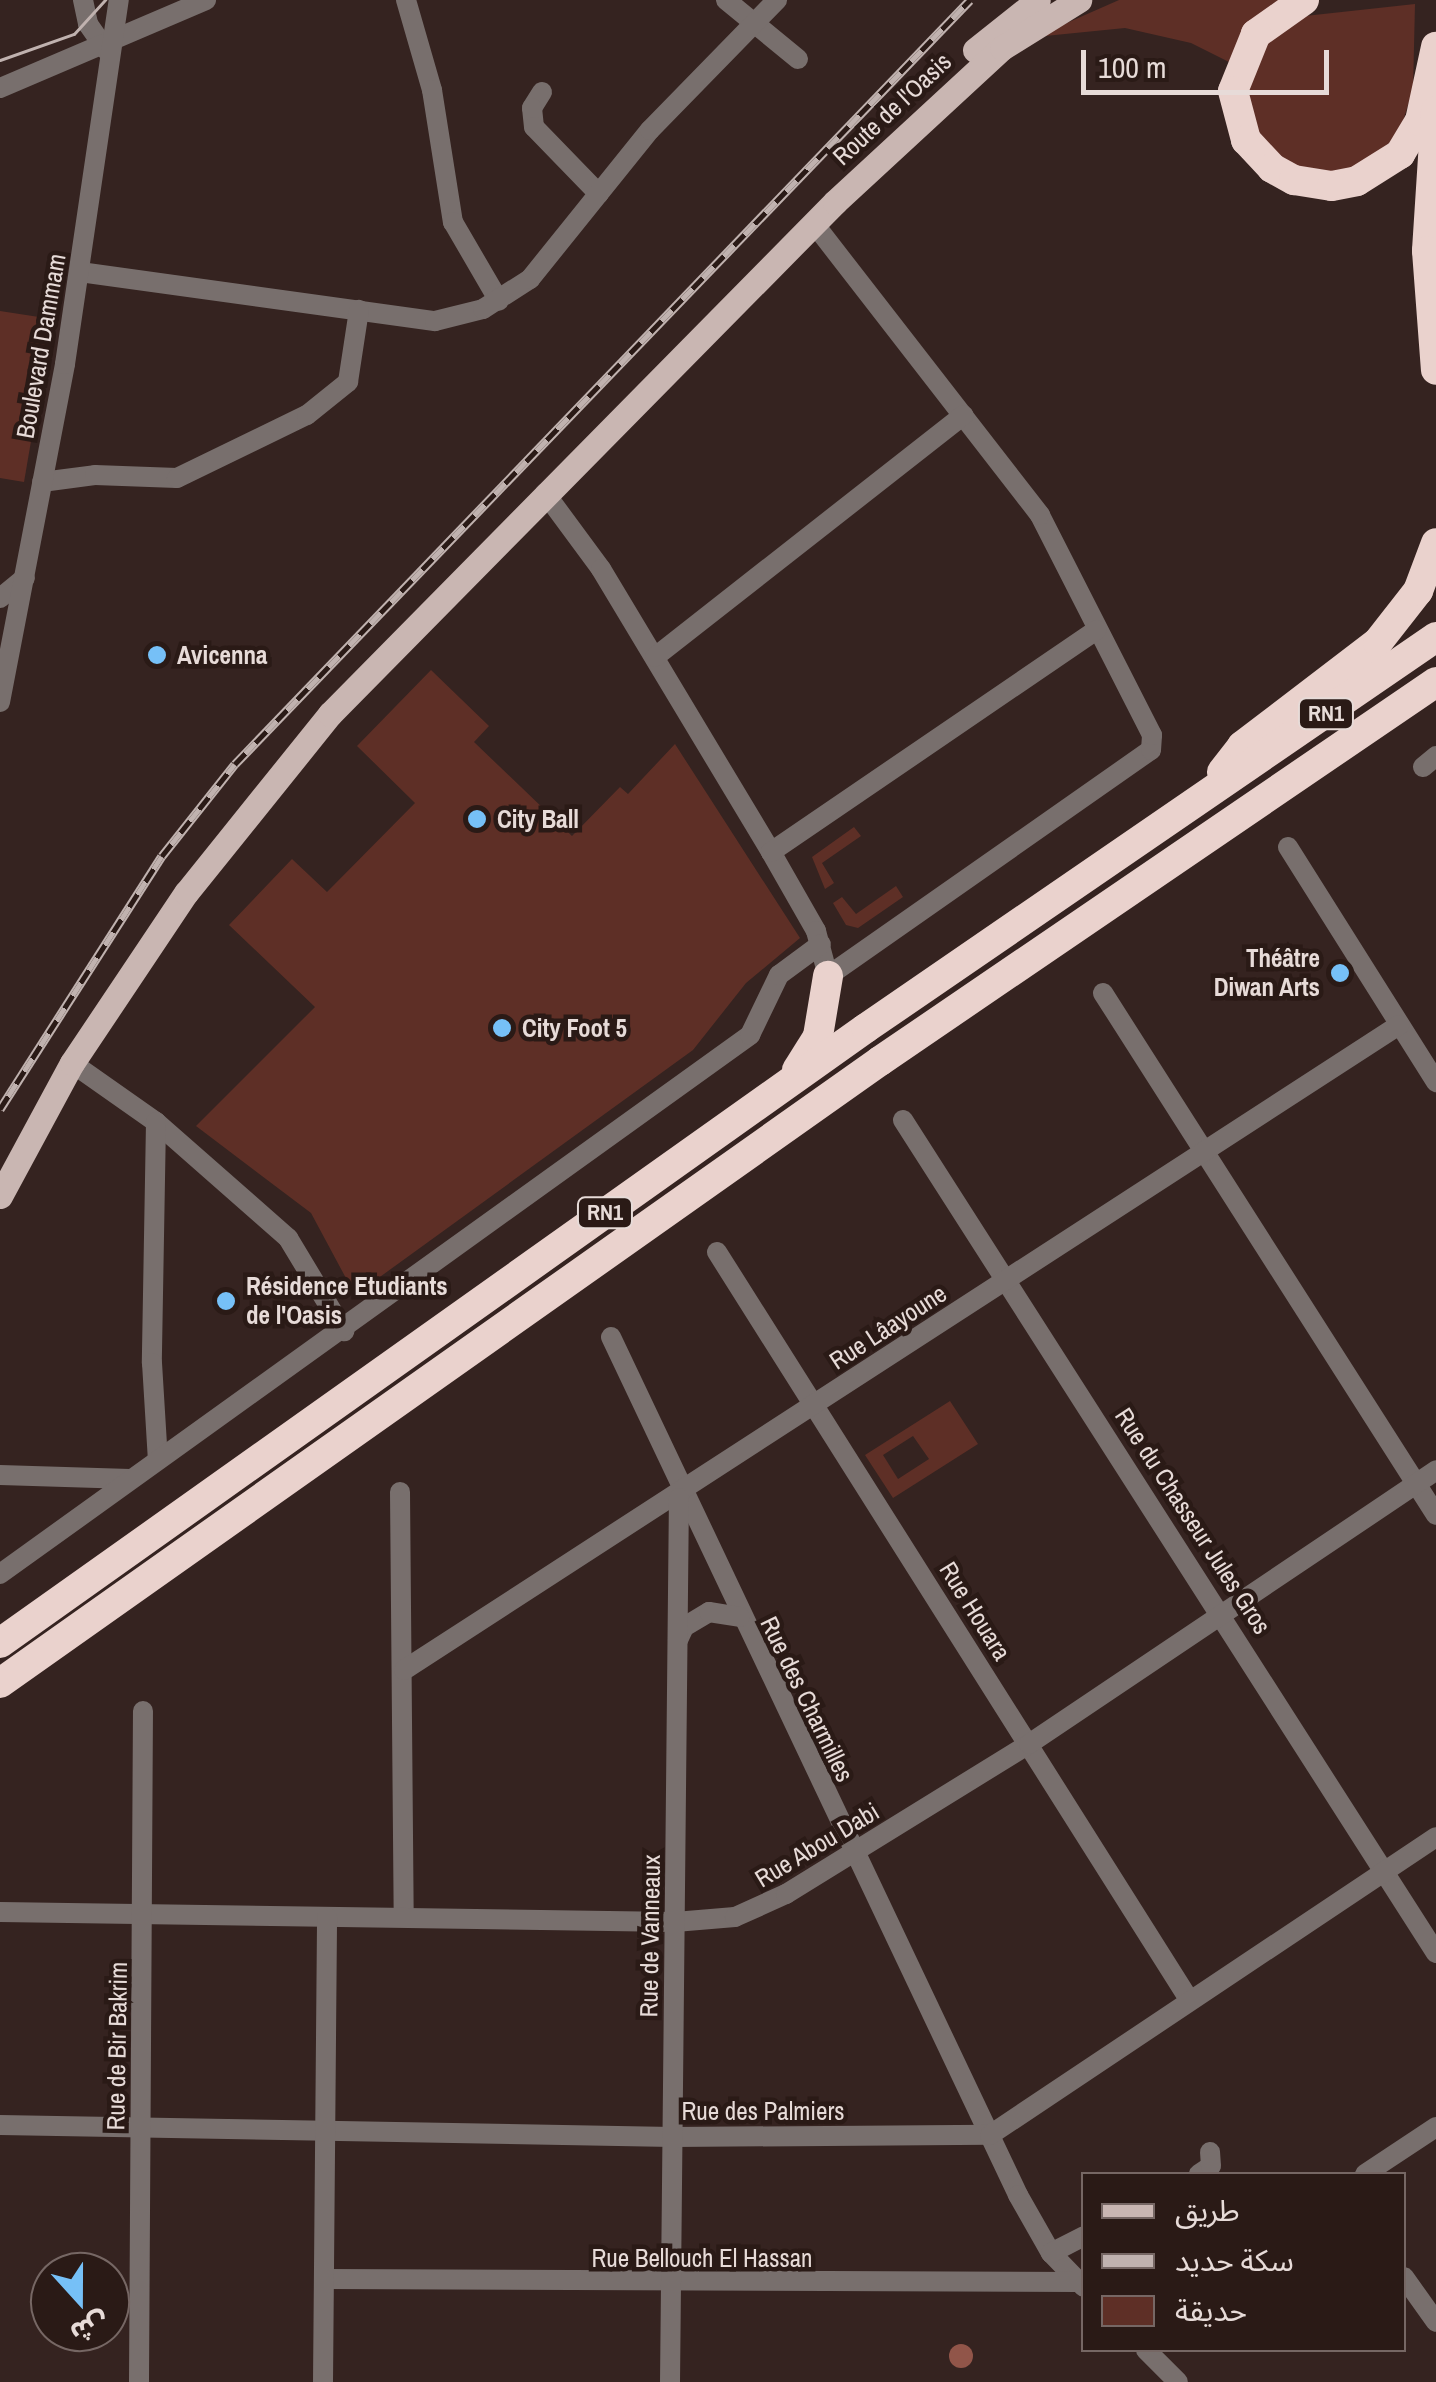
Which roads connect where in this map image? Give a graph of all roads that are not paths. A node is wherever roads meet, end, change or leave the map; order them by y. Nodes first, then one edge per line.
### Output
1 (83, 0) edge
2 (118, 0) edge
3 (206, 0) edge
4 (406, 0) edge
5 (726, 0) edge
6 (777, 0) edge
7 (1038, 0) edge
8 (1080, 0) edge
9 (1304, 0) edge
10 (751, 26) junction
11 (108, 44) junction
12 (1436, 47) edge
13 (798, 59) dead end
14 (0, 88) edge
15 (542, 92) dead end
16 (1436, 111) edge
17 (598, 194) junction
18 (835, 202) junction
19 (814, 224) junction
20 (80, 272) junction
21 (498, 302) junction
22 (359, 310) junction
23 (1436, 370) edge
24 (964, 416) junction
25 (42, 482) junction
26 (544, 493) junction
27 (1436, 543) edge
28 (25, 578) junction
29 (0, 598) edge
30 (1436, 620) edge
31 (1096, 630) junction
32 (1436, 637) edge
33 (7, 639) edge
34 (655, 657) junction
35 (1436, 682) edge
36 (0, 702) edge
37 (1436, 707) edge
38 (1214, 788) junction
39 (1288, 848) dead end
40 (772, 852) junction
41 (821, 944) junction
42 (828, 976) junction
43 (1103, 993) dead end
44 (1399, 1025) junction
45 (866, 1028) junction
46 (880, 1061) junction
47 (72, 1063) junction
48 (1436, 1082) edge
49 (786, 1084) junction
50 (903, 1120) dead end
51 (156, 1122) junction
52 (1204, 1152) junction
53 (0, 1196) edge
54 (717, 1252) dead end
55 (1007, 1279) junction
56 (344, 1331) junction
57 (610, 1337) dead end
58 (814, 1404) junction
59 (158, 1460) junction
60 (1436, 1470) edge
61 (0, 1475) edge
62 (130, 1478) junction
63 (1416, 1484) junction
64 (679, 1491) junction
65 (400, 1492) dead end
66 (1436, 1514) edge
67 (0, 1574) edge
68 (1222, 1612) junction
69 (740, 1618) junction
70 (0, 1642) edge
71 (678, 1642) junction
72 (404, 1670) junction
73 (0, 1683) edge
74 (143, 1711) dead end
75 (1028, 1744) junction
76 (1436, 1837) edge
77 (853, 1852) junction
78 (1384, 1872) junction
79 (0, 1912) edge
80 (144, 1914) junction
81 (404, 1916) junction
82 (328, 1917) junction
83 (675, 1922) junction
84 (1436, 1953) edge
85 (1188, 1998) junction
86 (0, 2124) edge
87 (142, 2126) junction
88 (324, 2126) junction
89 (1436, 2127) edge
90 (990, 2134) junction
91 (673, 2136) junction
92 (1210, 2152) dead end
93 (1202, 2172) edge
94 (1368, 2172) edge
95 (1081, 2238) edge
96 (1051, 2253) junction
97 (325, 2280) junction
98 (1406, 2281) edge
99 (671, 2284) junction
100 (1081, 2285) edge
101 (1436, 2322) edge
102 (1148, 2352) edge
103 (139, 2382) edge
104 (322, 2382) edge
105 (670, 2382) edge
106 (1178, 2382) edge

1 - 11 street
2 - 11 street, Boulevard Dammam
3 - 11 street
4 - 21 street
5 - 10 street
6 - 10 street
7 - 18 main road, Route de l'Oasis
8 - 18 main road, Route de l'Oasis
9 - 12 highway
10 - 13 street
10 - 17 street
11 - 14 street
11 - 20 street, Boulevard Dammam
15 - 17 street
16 - 23 highway
17 - 21 street
18 - 19 main road
19 - 24 street
19 - 26 main road
20 - 22 street
20 - 25 street, Boulevard Dammam
21 - 22 street
22 - 25 street
24 - 31 street
24 - 34 street
25 - 28 street, Boulevard Dammam
26 - 34 street
26 - 47 main road
27 - 38 highway
28 - 29 street
28 - 33 street, Boulevard Dammam
30 - 38 highway
31 - 40 street
31 - 42 street
32 - 38 highway, RN1
33 - 36 street, Boulevard Dammam
34 - 40 street
35 - 46 highway, RN1
37 - 46 highway
38 - 45 highway, RN1
39 - 44 street
40 - 41 street
41 - 42 street
41 - 56 street
42 - 45 highway
42 - 49 highway
43 - 52 street
44 - 48 street
44 - 52 street, Rue Lâayoune
45 - 49 highway, RN1
46 - 73 highway, RN1
47 - 51 street
47 - 53 main road
49 - 70 highway, RN1
50 - 55 street, Rue du Chasseur Jules Gros
51 - 56 street
51 - 59 street
52 - 55 street, Rue Lâayoune
52 - 63 street
54 - 58 street, Rue Houara
55 - 58 street, Rue Lâayoune
55 - 68 street, Rue du Chasseur Jules Gros
56 - 59 street
57 - 64 street, Rue des Charmilles
58 - 64 street, Rue Lâayoune
58 - 75 street, Rue Houara
59 - 62 street
60 - 63 street, Rue Abou Dabi
61 - 62 street
62 - 67 street
63 - 66 street
63 - 68 street, Rue Abou Dabi
64 - 69 street, Rue des Charmilles
64 - 71 street, Rue de Vanneaux
64 - 72 street, Rue Lâayoune
65 - 72 street
68 - 75 street, Rue Abou Dabi
68 - 78 street, Rue du Chasseur Jules Gros
69 - 71 street
69 - 77 street, Rue des Charmilles
71 - 83 street, Rue de Vanneaux
72 - 81 street
74 - 80 street, Rue de Bir Bakrim
75 - 77 street, Rue Abou Dabi
75 - 85 street, Rue Houara
76 - 78 street
77 - 83 street, Rue Abou Dabi
77 - 90 street, Rue des Charmilles
78 - 84 street, Rue du Chasseur Jules Gros
78 - 85 street
79 - 80 street, Rue Abou Dabi
80 - 82 street, Rue Abou Dabi
80 - 87 street, Rue de Bir Bakrim
81 - 82 street, Rue Abou Dabi
81 - 83 street, Rue Abou Dabi
82 - 88 street
83 - 91 street, Rue de Vanneaux
85 - 90 street
86 - 87 street, Rue des Palmiers
87 - 88 street, Rue des Palmiers
87 - 103 street, Rue de Bir Bakrim
88 - 91 street, Rue des Palmiers
88 - 97 street
89 - 94 street
90 - 91 street, Rue des Palmiers
90 - 96 street, Rue des Charmilles
91 - 99 street, Rue de Vanneaux
92 - 93 street
95 - 96 street
96 - 100 street, Rue des Charmilles
97 - 99 street, Rue Bellouch El Hassan
97 - 104 street
98 - 101 street
99 - 100 street, Rue Bellouch El Hassan
99 - 105 street, Rue de Vanneaux
102 - 106 street

